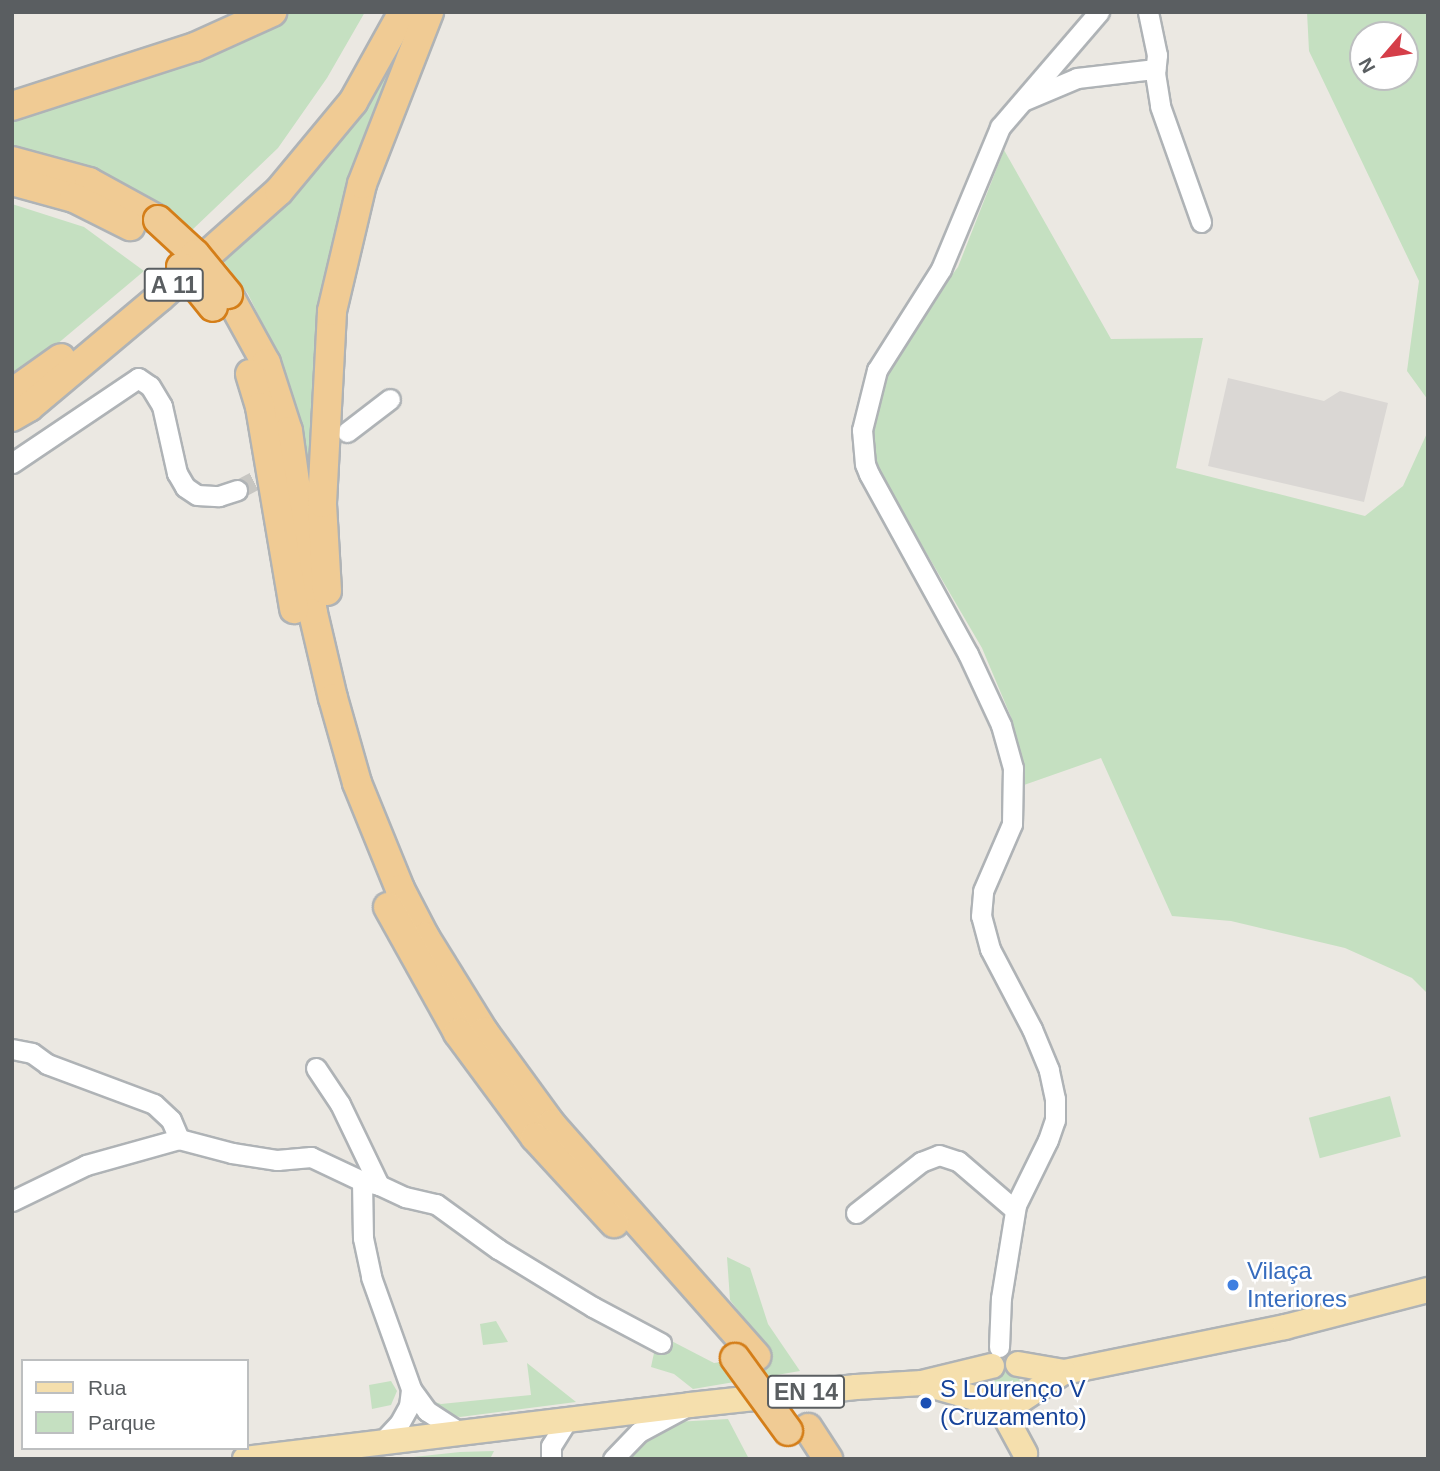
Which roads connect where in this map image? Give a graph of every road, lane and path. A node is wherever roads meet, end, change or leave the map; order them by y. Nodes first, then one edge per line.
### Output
1 (272, 12) edge
2 (384, 12) edge
3 (403, 12) edge
4 (429, 12) edge
5 (1099, 12) edge
6 (1148, 12) edge
7 (1155, 69) junction
8 (1021, 102) junction
9 (12, 106) edge
10 (12, 161) edge
11 (12, 181) edge
12 (12, 193) edge
13 (74, 198) junction
14 (1201, 222) dead end
15 (152, 227) junction
16 (220, 301) junction
17 (12, 393) edge
18 (390, 399) dead end
19 (12, 417) edge
20 (347, 432) tunnel mouth
21 (12, 463) edge
22 (237, 490) tunnel mouth
23 (357, 783) junction
24 (12, 1049) edge
25 (316, 1068) dead end
26 (179, 1139) junction
27 (371, 1183) junction
28 (12, 1201) edge
29 (1015, 1210) junction
30 (856, 1213) dead end
31 (1428, 1290) edge
32 (661, 1343) dead end
33 (745, 1357) junction
34 (1002, 1360) junction
35 (1064, 1372) junction
36 (922, 1383) junction
37 (411, 1390) junction
38 (1025, 1398) junction
39 (996, 1404) junction
40 (690, 1405) junction
41 (567, 1420) junction
42 (798, 1430) junction
43 (459, 1432) junction
44 (381, 1443) junction
45 (1027, 1456) edge
46 (245, 1459) edge
47 (551, 1459) edge
48 (613, 1459) edge
49 (806, 1459) edge
50 (828, 1459) edge

1 - 9 highway
2 - 17 highway
3 - 19 highway, A 11
4 - 23 highway
5 - 8 street
6 - 7 street
7 - 8 street
7 - 14 street
8 - 29 street
10 - 15 highway
11 - 13 highway
12 - 13 highway
13 - 15 highway
15 - 16 highway, bridge
16 - 23 highway
16 - 33 highway
18 - 20 street
21 - 22 street
23 - 33 highway
24 - 26 street
25 - 27 street
26 - 27 street
26 - 28 street
27 - 32 street
27 - 37 street
29 - 30 street
29 - 34 street
31 - 35 main road, EN 14
33 - 42 highway, bridge
34 - 35 main road, EN 14
34 - 36 main road, EN 14
34 - 38 main road
34 - 39 main road
35 - 38 main road, EN 14
36 - 39 main road, EN 14
36 - 40 main road, EN 14
37 - 43 street
37 - 44 street
38 - 39 main road, EN 14
38 - 45 main road
39 - 45 main road
40 - 41 main road, EN 14
40 - 48 street
41 - 43 main road, EN 14
41 - 47 street
42 - 49 highway
42 - 50 highway
43 - 44 main road, EN 14
44 - 46 main road, EN 14

